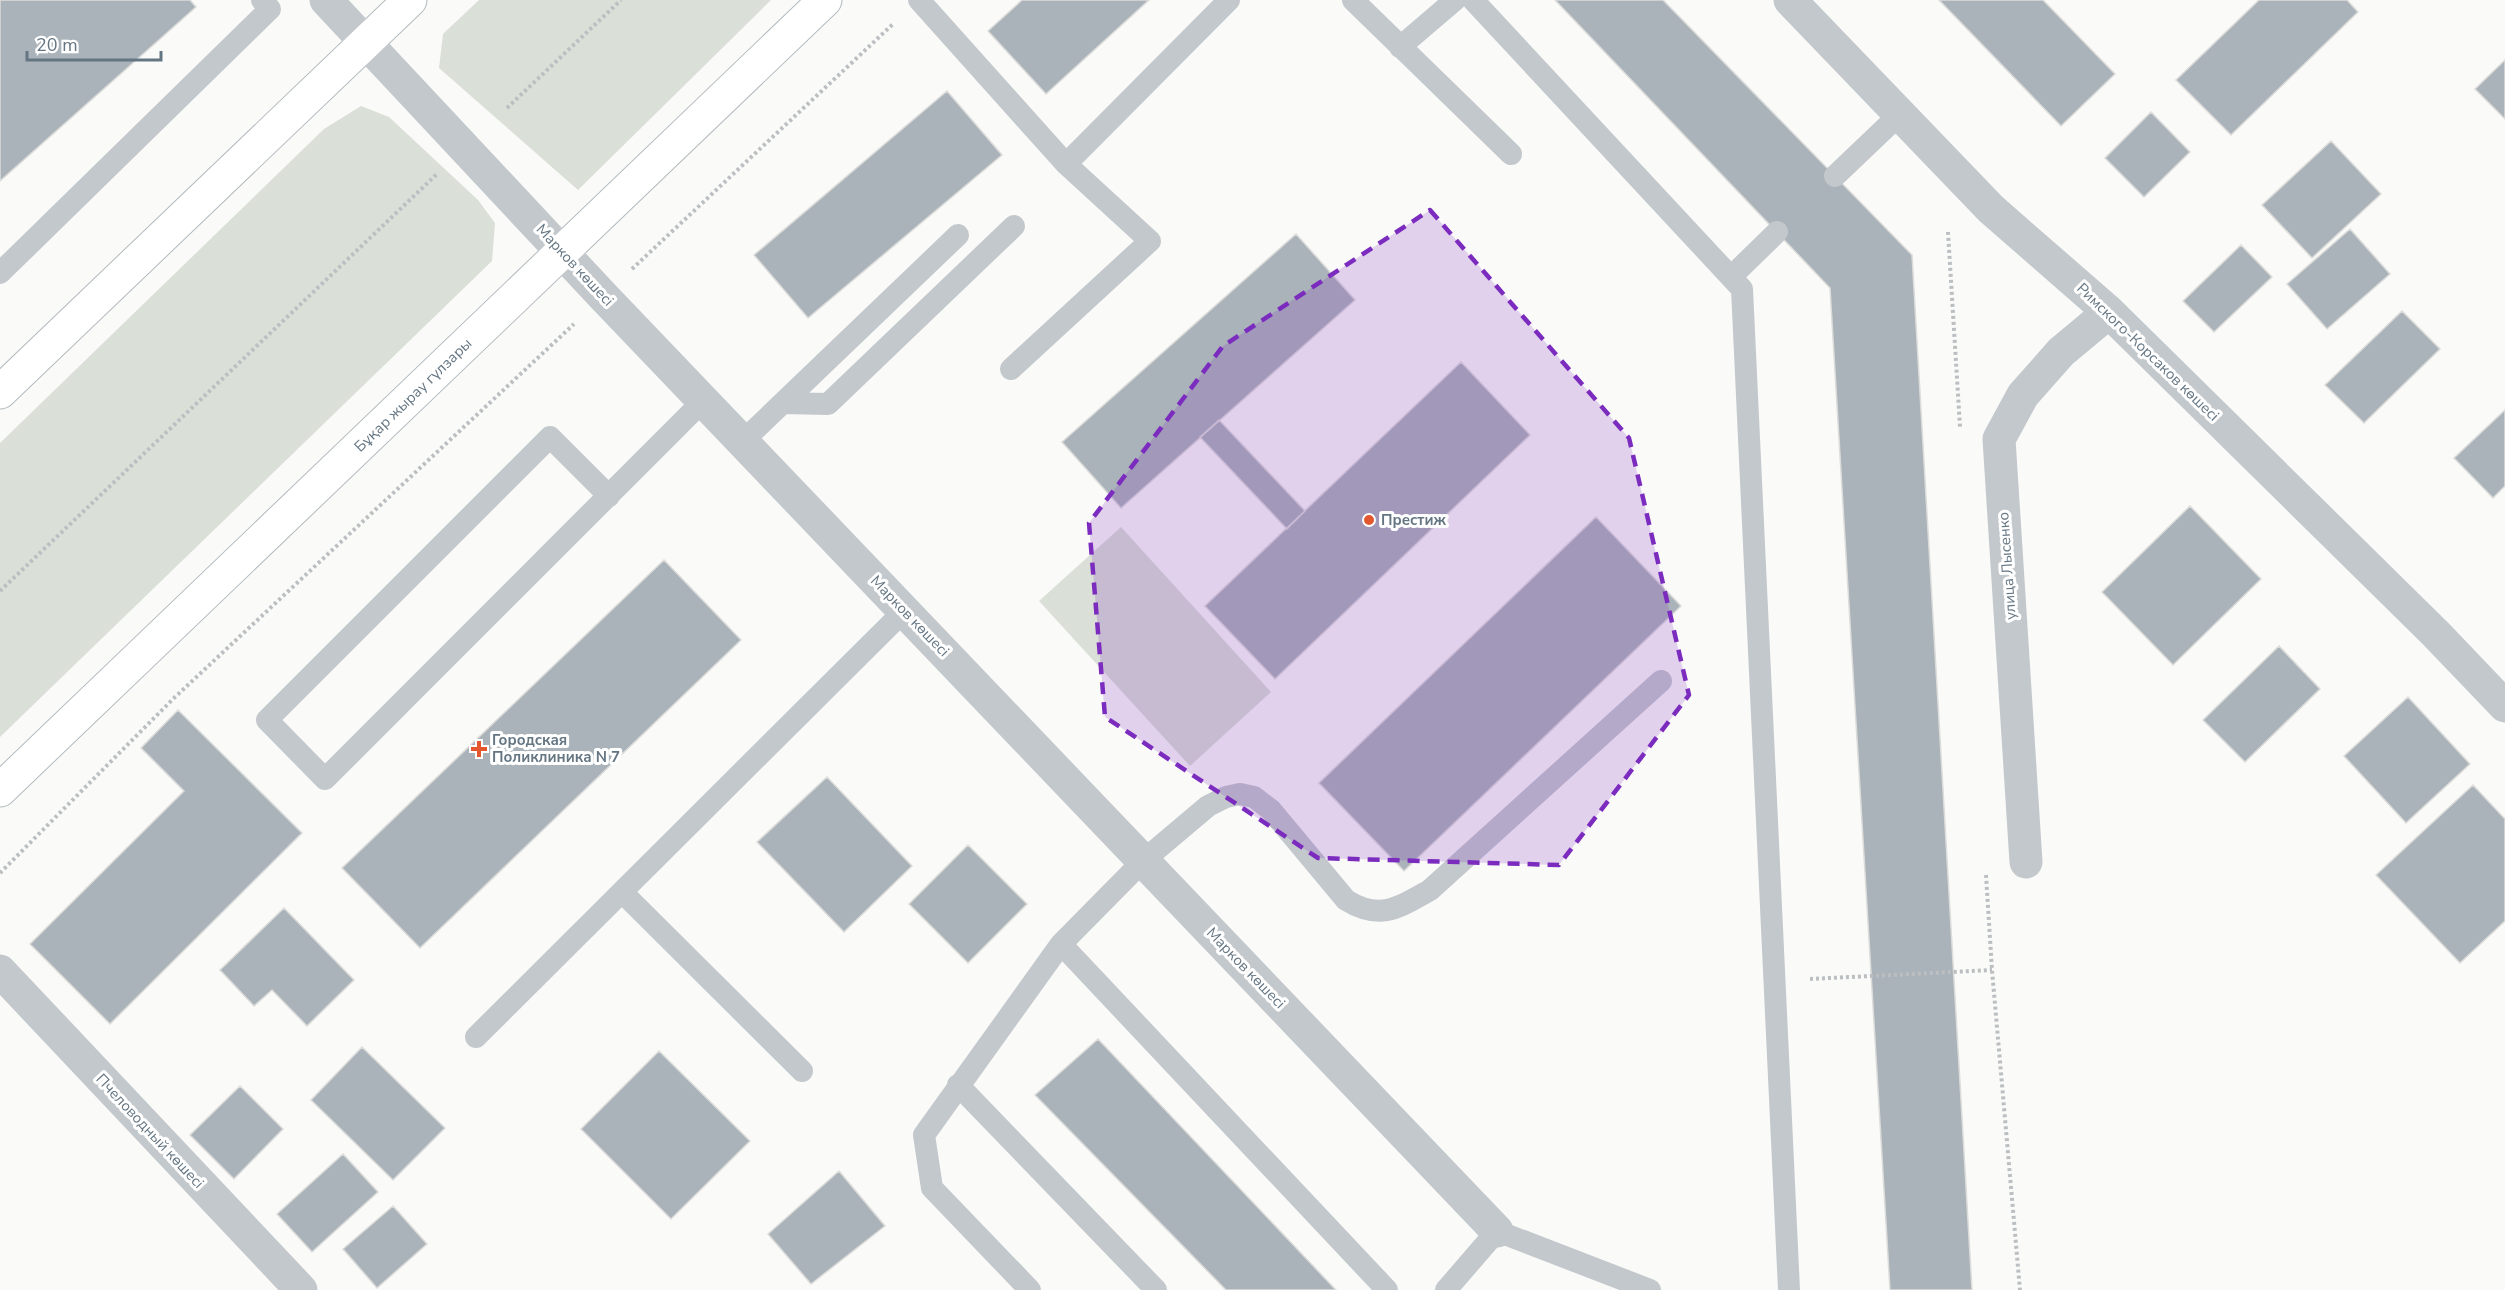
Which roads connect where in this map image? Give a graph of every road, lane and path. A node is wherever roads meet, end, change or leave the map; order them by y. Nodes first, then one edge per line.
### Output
1 (262, 0) edge
2 (326, 0) edge
3 (410, 0) edge
4 (621, 0) edge
5 (825, 0) edge
6 (919, 0) edge
7 (1229, 0) edge
8 (1353, 0) edge
9 (1455, 0) edge
10 (1473, 0) edge
11 (1792, 1) edge
12 (901, 16) dead end
13 (365, 41) junction
14 (1400, 47) junction
15 (507, 108) dead end
16 (1900, 114) junction
17 (1511, 154) dead end
18 (1066, 164) junction
19 (440, 172) dead end
20 (1835, 176) dead end
21 (1014, 226) dead end
22 (1777, 232) dead end
23 (958, 235) dead end
24 (562, 252) junction
25 (0, 273) edge
26 (1731, 277) junction
27 (603, 296) junction
28 (2109, 312) junction
29 (1011, 369) dead end
30 (0, 392) edge
31 (704, 400) junction
32 (783, 404) junction
33 (743, 441) junction
34 (609, 496) junction
35 (0, 591) edge
36 (905, 610) junction
37 (1661, 681) dead end
38 (2505, 706) edge
39 (0, 790) edge
40 (1144, 860) junction
41 (2026, 862) dead end
42 (0, 873) edge
43 (622, 892) junction
44 (1061, 944) junction
45 (0, 971) edge
46 (1774, 980) junction
47 (476, 1037) dead end
48 (802, 1071) dead end
49 (958, 1085) junction
50 (1497, 1231) junction
51 (301, 1290) edge
52 (1030, 1290) edge
53 (1156, 1290) edge
54 (1387, 1290) edge
55 (1446, 1290) edge
56 (1650, 1290) edge
57 (1789, 1290) edge
58 (2020, 1290) edge

1 - 25 lane
2 - 13 street, Марков көшесі
3 - 13 street
4 - 15 path
5 - 24 street, Бұқар жырау гүлзары
6 - 18 lane
7 - 18 lane
8 - 14 lane
9 - 14 lane
10 - 26 lane
11 - 16 street, Римского-Корсаков көшесі
12 - 27 path
13 - 24 street, Марков көшесі
13 - 30 street
14 - 17 lane
16 - 20 lane
16 - 28 street, Римского-Корсаков көшесі
18 - 29 lane
19 - 35 path
21 - 32 lane
22 - 26 lane
23 - 32 lane
24 - 27 street, Марков көшесі
24 - 39 street, Бұқар жырау гүлзары
26 - 46 lane
27 - 31 street, Марков көшесі
27 - 42 path
28 - 38 street, Римского-Корсаков көшесі
28 - 41 street, улица Лысенко
31 - 33 street, Марков көшесі
31 - 34 lane
32 - 33 lane
33 - 36 street, Марков көшесі
34 - 34 lane
36 - 40 street, Марков көшесі
36 - 43 lane
37 - 40 lane
40 - 44 lane
40 - 50 street, Марков көшесі
43 - 47 lane
43 - 48 lane
44 - 49 lane
44 - 54 lane
45 - 51 street, Пчеловодный көшесі
46 - 57 lane
46 - 58 path
49 - 52 lane
49 - 53 lane
50 - 55 lane
50 - 56 lane

